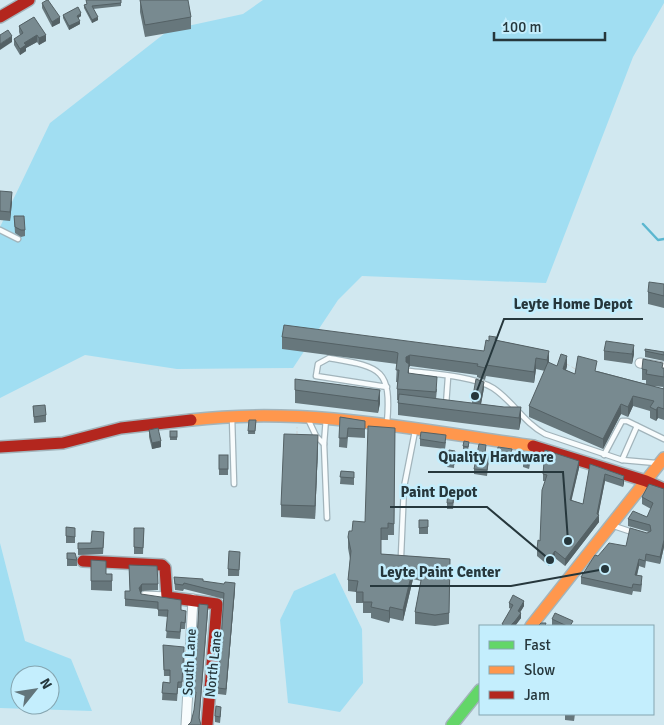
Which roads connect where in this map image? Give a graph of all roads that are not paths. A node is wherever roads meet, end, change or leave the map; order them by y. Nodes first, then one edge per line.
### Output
1 (29, 0) edge
2 (0, 17) edge
3 (0, 230) edge
4 (18, 239) dead end
5 (640, 363) dead end
6 (664, 367) edge
7 (410, 371) edge
8 (316, 376) junction
9 (448, 377) junction
10 (318, 384) edge
11 (387, 387) junction
12 (380, 399) edge
13 (389, 400) junction
14 (440, 408) edge
15 (232, 415) junction
16 (307, 417) junction
17 (326, 417) junction
18 (387, 425) junction
19 (636, 426) junction
20 (416, 429) junction
21 (664, 439) edge
22 (324, 444) junction
23 (0, 448) edge
24 (604, 455) junction
25 (622, 460) junction
26 (662, 461) edge
27 (646, 481) junction
28 (234, 484) dead end
29 (664, 489) edge
30 (327, 518) dead end
31 (610, 526) junction
32 (639, 534) edge
33 (401, 556) edge
34 (83, 561) dead end
35 (145, 596) edge
36 (167, 597) junction
37 (193, 599) junction
38 (535, 623) edge
39 (479, 692) edge
40 (186, 725) edge
41 (207, 725) edge
42 (452, 725) edge

1 - 2 main road
3 - 4 lane
5 - 6 street
7 - 9 lane
8 - 10 lane
8 - 11 lane
8 - 11 lane
9 - 14 lane
9 - 24 lane
11 - 13 lane
12 - 13 lane
13 - 18 lane
15 - 16 main road
15 - 23 main road
15 - 28 lane
16 - 17 main road
16 - 22 lane
17 - 18 main road
17 - 22 lane
18 - 20 main road
19 - 21 lane
19 - 24 lane
19 - 25 lane
20 - 27 main road
20 - 33 lane
22 - 30 lane
24 - 25 lane
25 - 26 lane
26 - 27 main road
27 - 29 main road
27 - 31 main road
31 - 32 lane
31 - 38 main road
34 - 36 main road
35 - 36 street
36 - 37 main road
37 - 40 street, South Lane
37 - 41 main road, North Lane
39 - 42 main road

